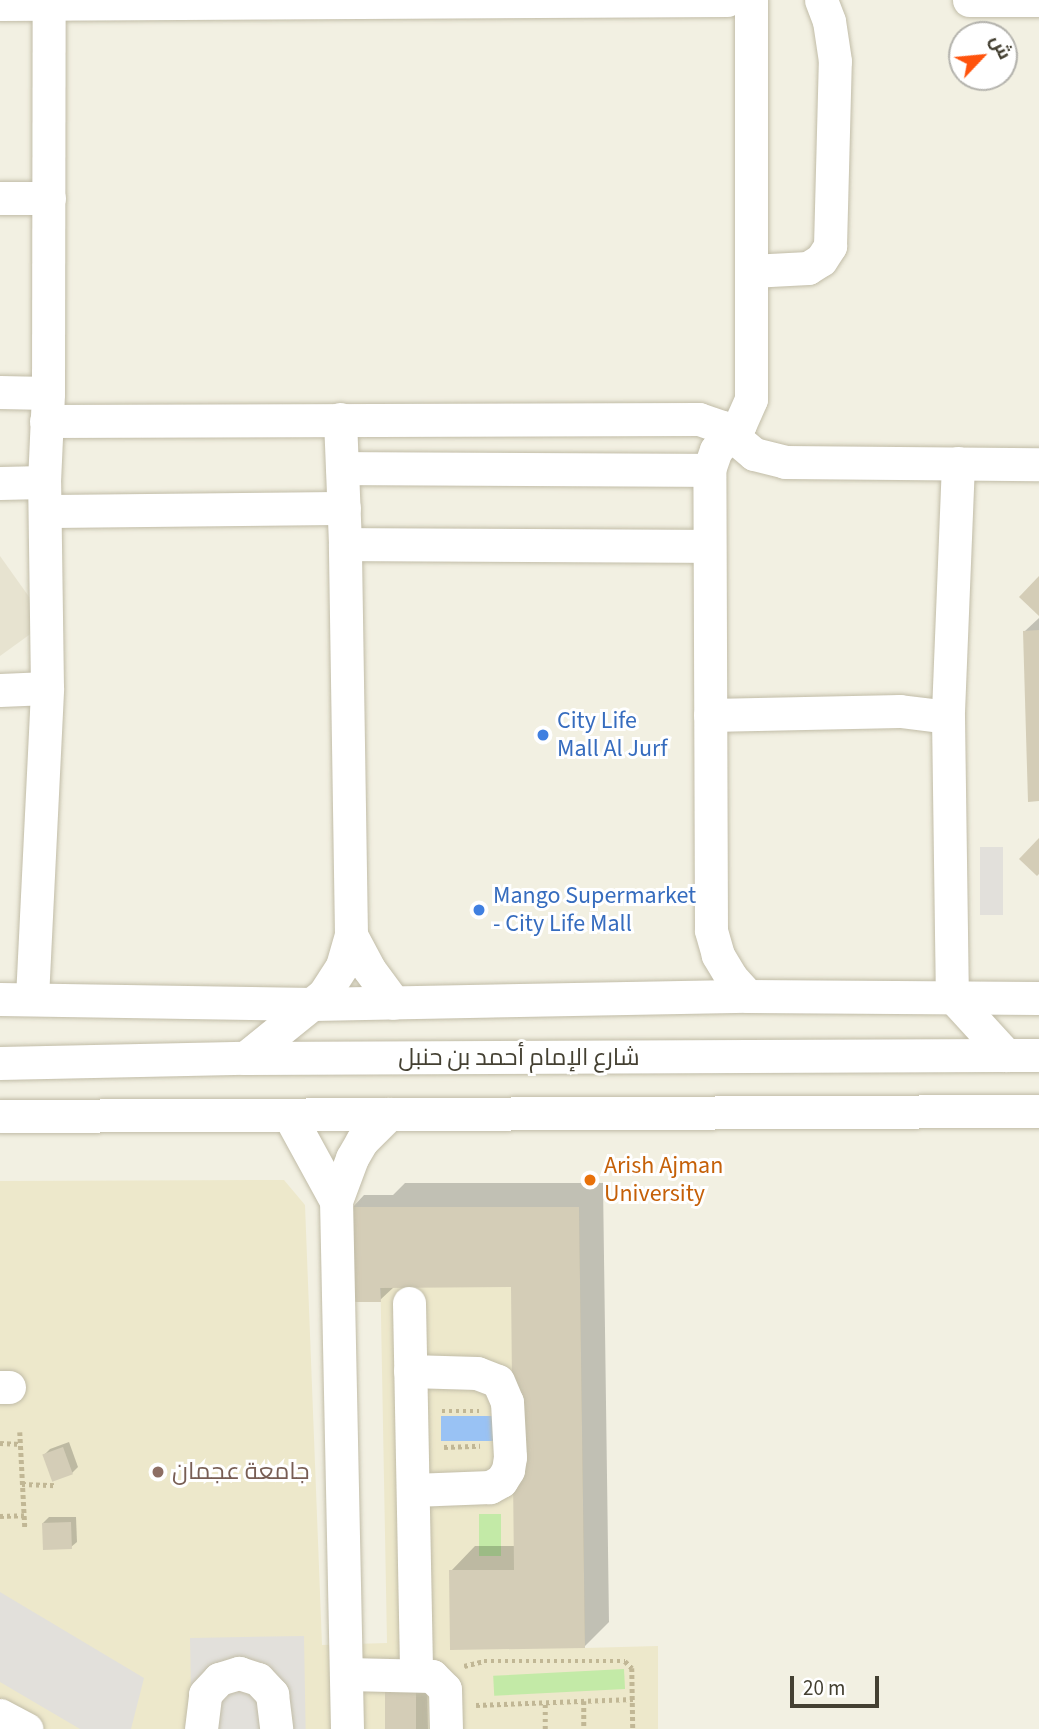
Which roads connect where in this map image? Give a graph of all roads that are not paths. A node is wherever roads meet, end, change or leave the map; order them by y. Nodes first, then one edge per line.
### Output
1 (727, 0) edge
2 (751, 0) edge
3 (821, 0) edge
4 (969, 0) edge
5 (1039, 0) edge
6 (365, 1) edge
7 (48, 3) junction
8 (0, 4) edge
9 (0, 198) edge
10 (48, 198) junction
11 (751, 271) junction
12 (0, 392) edge
13 (47, 407) junction
14 (340, 419) junction
15 (730, 434) junction
16 (958, 463) junction
17 (1039, 464) edge
18 (342, 468) junction
19 (709, 470) junction
20 (0, 483) edge
21 (44, 497) junction
22 (344, 508) junction
23 (345, 544) junction
24 (709, 546) junction
25 (47, 688) junction
26 (0, 690) edge
27 (710, 715) junction
28 (948, 717) junction
29 (351, 935) junction
30 (748, 996) junction
31 (952, 996) junction
32 (16, 998) edge
33 (1039, 998) edge
34 (394, 1003) junction
35 (313, 1004) junction
36 (1006, 1055) junction
37 (1039, 1055) edge
38 (3, 1058) edge
39 (245, 1058) junction
40 (1039, 1111) edge
41 (389, 1114) junction
42 (289, 1115) junction
43 (0, 1116) edge
44 (336, 1200) junction
45 (409, 1303) dead end
46 (410, 1371) junction
47 (413, 1490) junction
48 (347, 1674) junction
49 (437, 1698) edge
50 (0, 1714) edge
51 (26, 1729) edge
52 (201, 1729) edge
53 (276, 1729) edge
54 (347, 1729) edge

1 - 6 street
2 - 11 street
3 - 11 street
4 - 5 street
6 - 7 street
7 - 8 street
7 - 10 street
9 - 10 street
10 - 13 street
11 - 15 street
12 - 13 street
13 - 14 street
13 - 21 street
14 - 15 street
14 - 18 street
15 - 16 street
15 - 19 street
16 - 17 street
16 - 28 street
18 - 19 street
18 - 22 street
19 - 24 street
20 - 21 street
21 - 22 street
21 - 25 street
22 - 23 street
23 - 24 street
23 - 29 street
24 - 27 street
25 - 26 street
25 - 32 street
27 - 28 street
27 - 30 street
28 - 31 street
29 - 34 street
29 - 35 street
30 - 31 street
30 - 34 street
31 - 33 street
31 - 36 street
32 - 35 street
34 - 35 street
35 - 39 street
36 - 37 street, شارع الإمام أحمد بن حنبل
36 - 39 street, شارع الإمام أحمد بن حنبل
38 - 39 street, شارع الإمام أحمد بن حنبل
40 - 41 street
41 - 42 street
41 - 44 street
42 - 43 street
42 - 44 street
44 - 48 street
45 - 46 street
46 - 47 street
46 - 47 street
47 - 49 street
48 - 49 street
48 - 54 street
50 - 51 street
52 - 53 street

